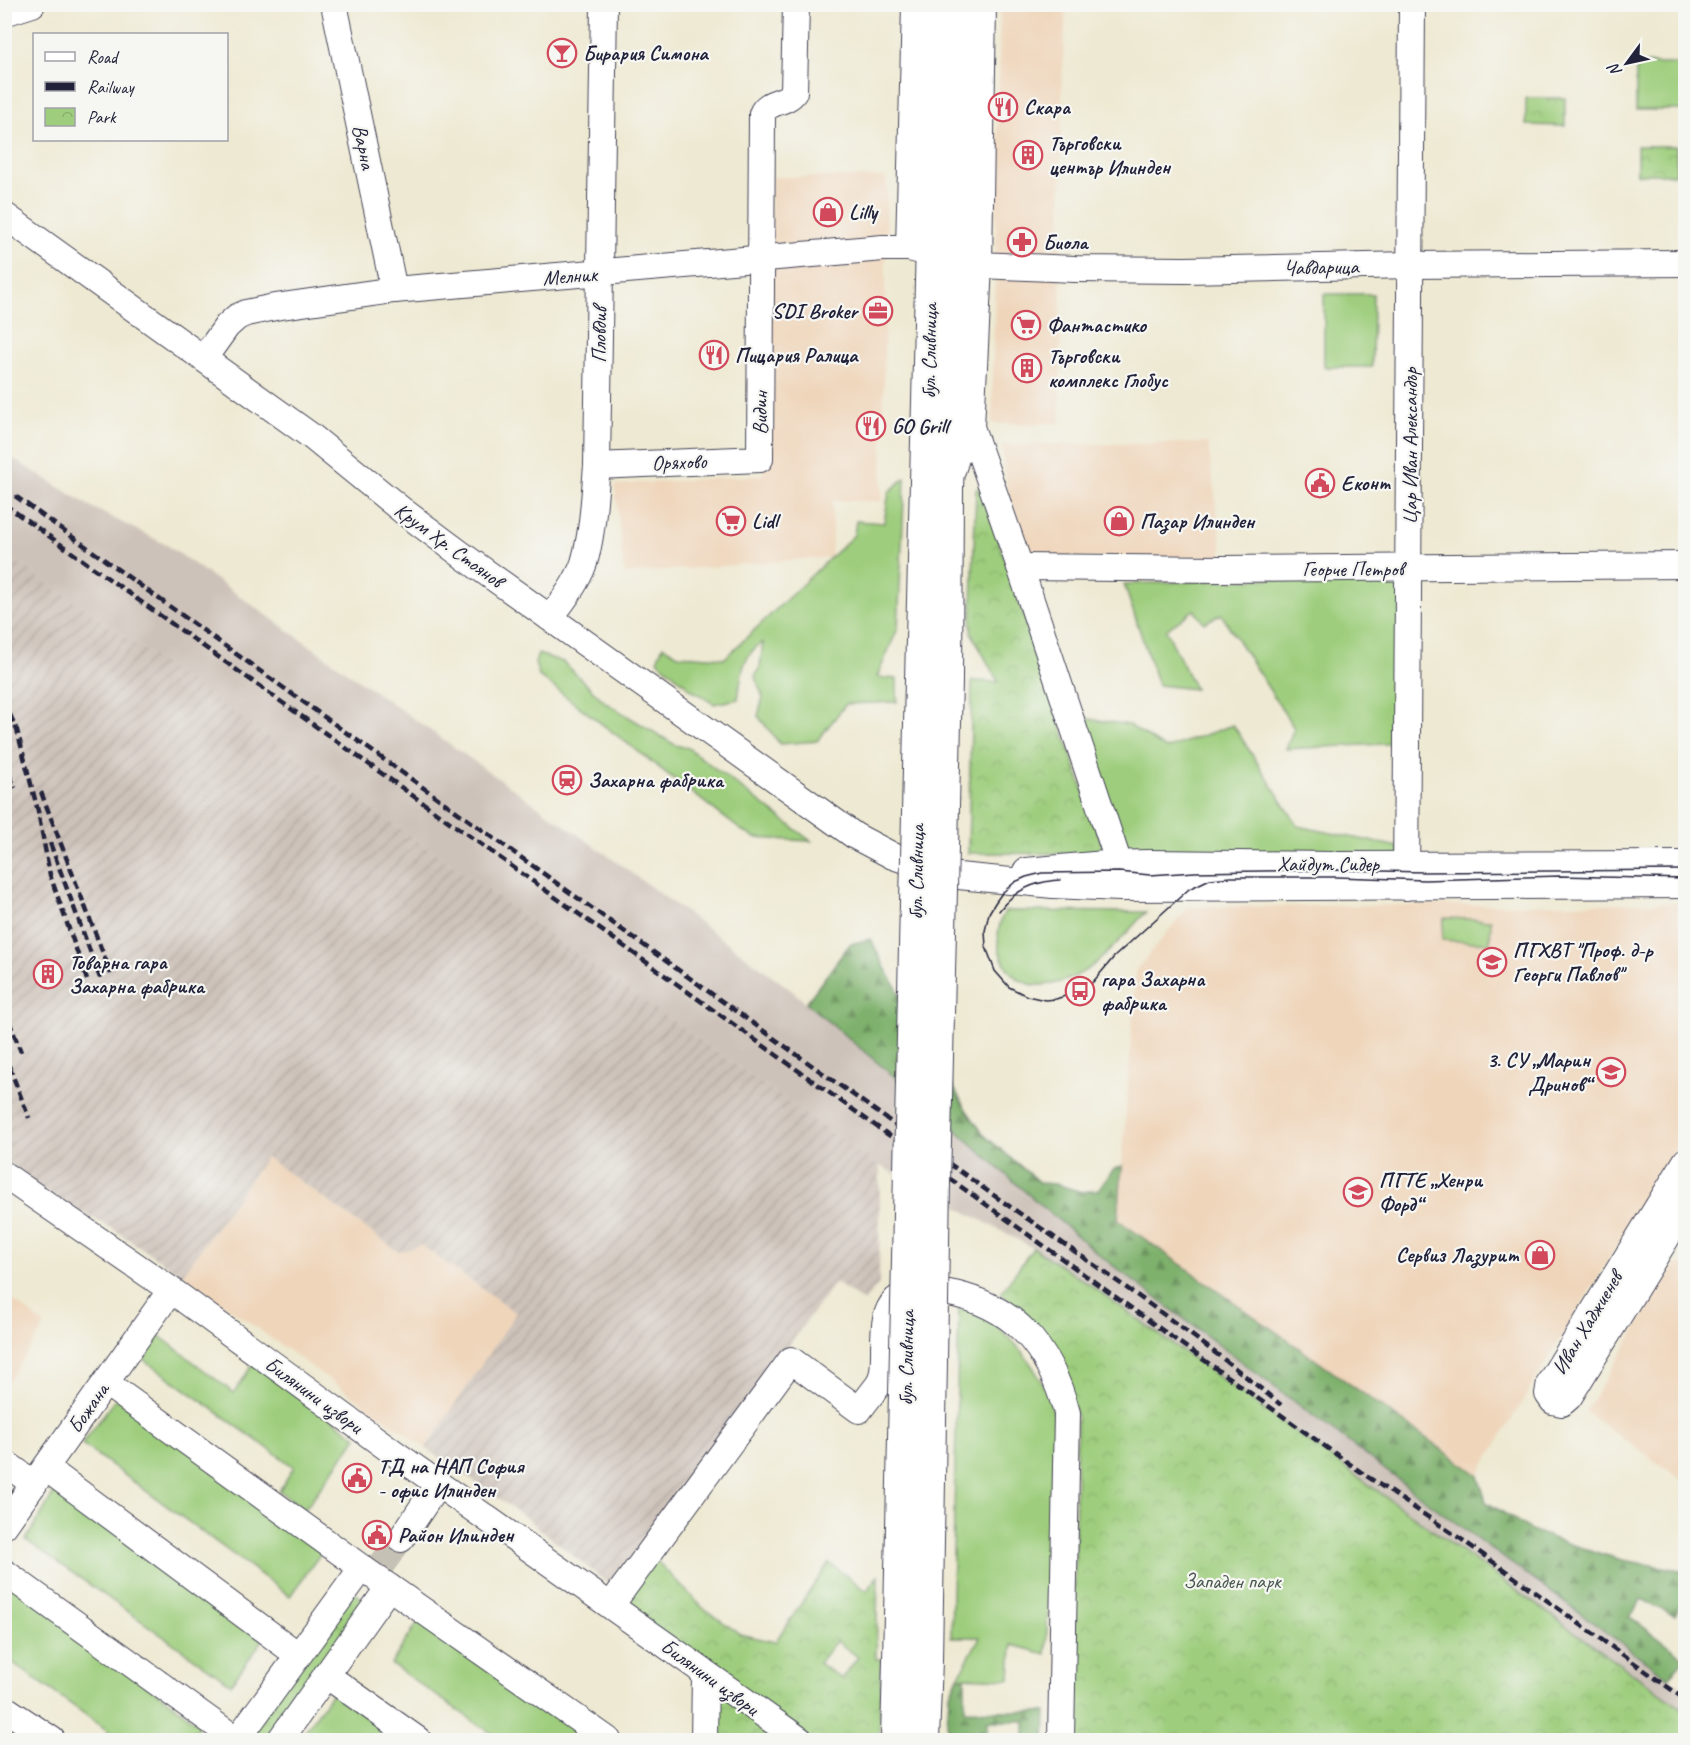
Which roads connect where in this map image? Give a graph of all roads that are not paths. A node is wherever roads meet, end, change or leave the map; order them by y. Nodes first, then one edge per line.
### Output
1 (32, 4) edge
2 (334, 4) edge
3 (604, 4) edge
4 (796, 4) edge
5 (915, 4) edge
6 (938, 4) edge
7 (961, 4) edge
8 (982, 4) edge
9 (1412, 4) edge
10 (4, 13) edge
11 (4, 214) edge
12 (944, 256) junction
13 (761, 260) junction
14 (1686, 263) edge
15 (1411, 265) junction
16 (600, 273) junction
17 (394, 290) junction
18 (204, 358) junction
19 (971, 428) junction
20 (760, 459) joint
21 (597, 466) junction
22 (947, 488) junction
23 (1686, 565) edge
24 (1020, 567) junction
25 (1409, 568) junction
26 (550, 618) junction
27 (933, 680) junction
28 (903, 860) joint
29 (1686, 864) edge
30 (1407, 875) junction
31 (1119, 876) junction
32 (1686, 885) edge
33 (1686, 1161) edge
34 (4, 1175) edge
35 (1686, 1206) edge
36 (1666, 1237) edge
37 (171, 1290) junction
38 (106, 1383) junction
39 (4, 1462) edge
40 (40, 1476) junction
41 (438, 1484) junction
42 (4, 1526) edge
43 (401, 1539) tunnel mouth
44 (4, 1572) edge
45 (377, 1574) junction
46 (611, 1605) junction
47 (298, 1655) junction
48 (912, 1660) junction
49 (326, 1675) junction
50 (705, 1675) junction
51 (4, 1708) edge
52 (52, 1740) edge
53 (237, 1740) edge
54 (280, 1740) edge
55 (418, 1740) edge
56 (608, 1740) edge
57 (704, 1740) edge
58 (800, 1740) edge
59 (897, 1740) edge
60 (923, 1740) edge
61 (1061, 1740) edge

1 - 10 street
2 - 17 street, Варна
3 - 16 street, Пловдив
4 - 13 street, Видин
5 - 12 street, бул. Сливница
6 - 12 main road, бул. Сливница
7 - 12 main road, бул. Сливница
8 - 12 street, бул. Сливница
9 - 15 street, Цар Иван Александър
11 - 18 street, Крум Хр. Стоянов
12 - 13 street, Мелник
12 - 15 street, Чавдарица
12 - 19 street, бул. Сливница
12 - 22 main road, бул. Сливница
12 - 27 main road, бул. Сливница
13 - 16 street, Мелник
13 - 20 street, Видин
14 - 15 street, Чавдарица
15 - 25 street, Цар Иван Александър
16 - 17 street, Мелник
16 - 21 street, Пловдив
17 - 18 street, Мелник
18 - 26 street, Крум Хр. Стоянов
19 - 22 street, бул. Сливница
19 - 24 street
20 - 21 street, Оряхово
21 - 26 street, Пловдив
22 - 27 main road, бул. Сливница
23 - 25 street, Георче Петров
24 - 25 street, Георче Петров
24 - 31 street
25 - 30 street, Цар Иван Александър
26 - 28 street, Крум Хр. Стоянов
27 - 48 main road, бул. Сливница, bridge
28 - 31 street, Хайдут Сидер
29 - 30 street, Хайдут Сидер
30 - 31 street, Хайдут Сидер
30 - 32 street, Хайдут Сидер
33 - 36 street, Иван Хаджиенев
34 - 37 street, Билянини извори
35 - 36 street, Иван Хаджиенев
36 - 36 street, Иван Хаджиенев
37 - 38 street, Божана
37 - 41 street, Билянини извори
38 - 40 street, Божана
38 - 45 street
39 - 40 street
40 - 42 street, Божана
40 - 47 street
41 - 43 street
41 - 46 street, Билянини извори
44 - 53 street
45 - 47 street
45 - 49 street
45 - 56 street
46 - 50 street, Билянини извори
46 - 61 street
47 - 53 street
48 - 59 main road, бул. Сливница
48 - 60 main road, бул. Сливница
49 - 54 street
49 - 55 street
50 - 57 street
50 - 58 street, Билянини извори
51 - 52 street

